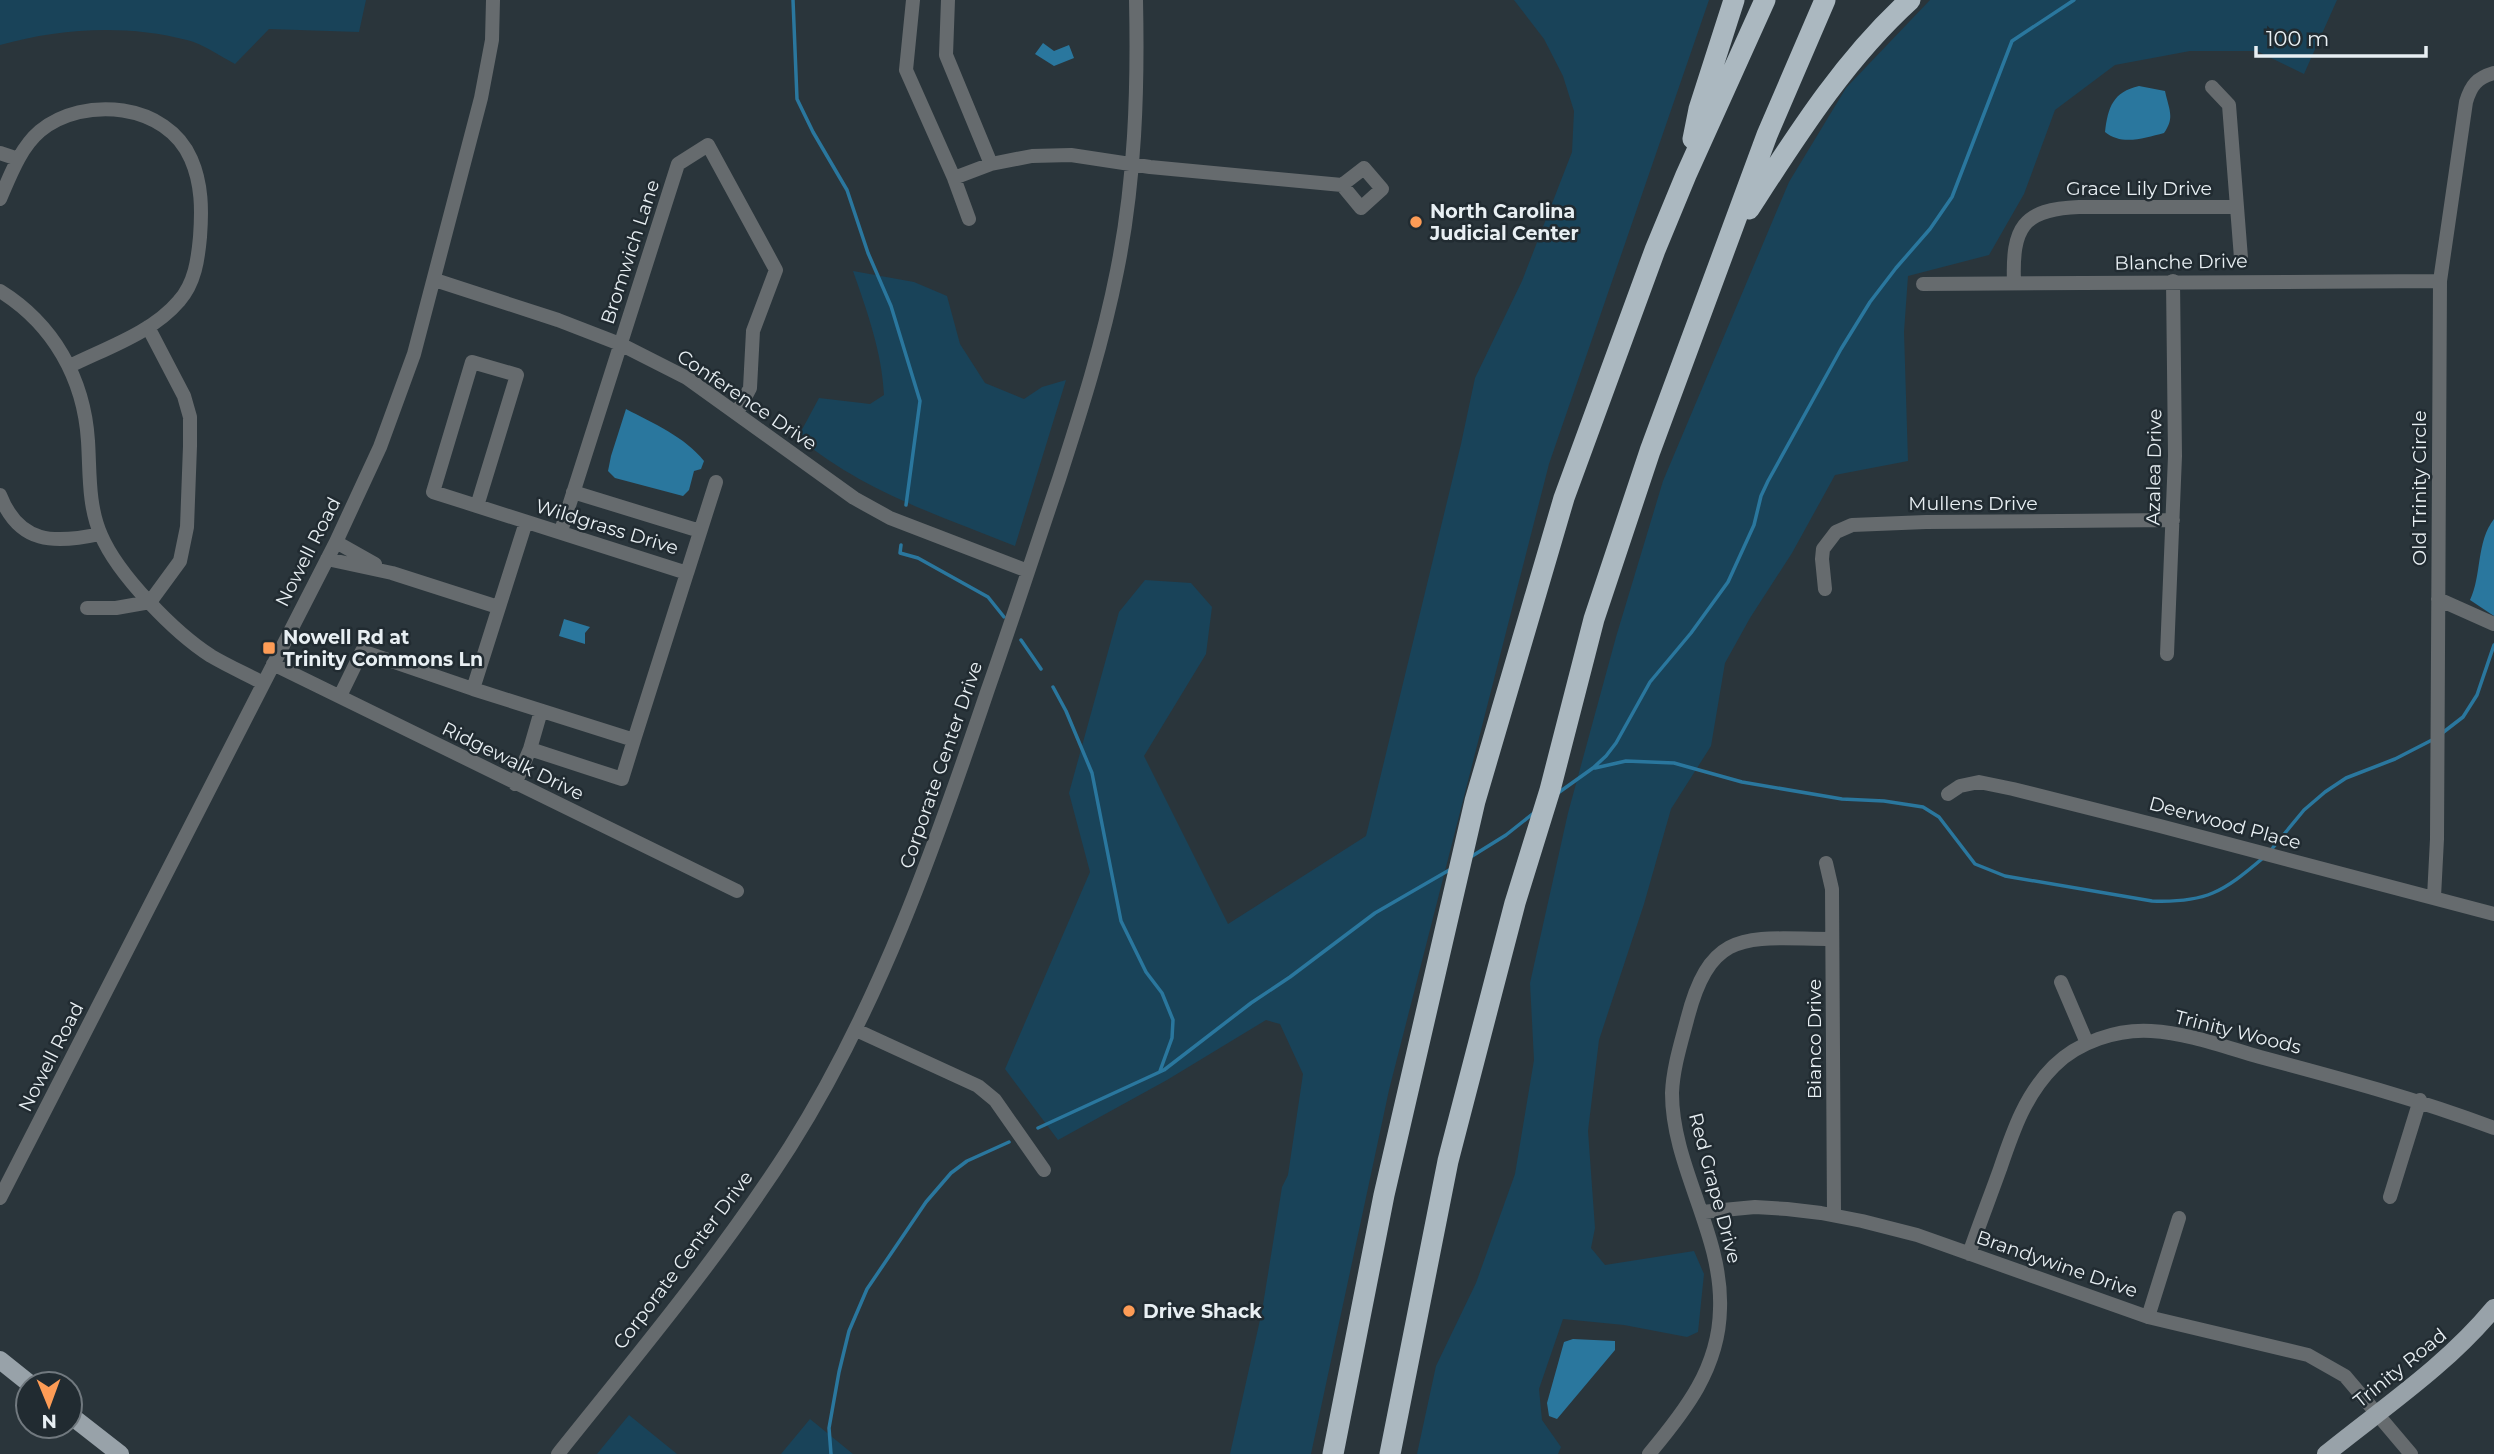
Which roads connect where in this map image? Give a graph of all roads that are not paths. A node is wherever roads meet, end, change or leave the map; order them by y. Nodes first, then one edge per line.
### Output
1 (493, 0) edge
2 (913, 0) edge
3 (948, 0) edge
4 (1136, 0) edge
5 (1734, 0) edge
6 (1765, 0) edge
7 (1825, 0) edge
8 (1910, 0) edge
9 (2494, 74) edge
10 (2212, 87) dead end
11 (0, 153) edge
12 (18, 159) junction
13 (991, 164) junction
14 (1132, 165) junction
15 (1686, 175) junction
16 (954, 178) junction
17 (1342, 185) dead end
18 (0, 199) edge
19 (2236, 207) junction
20 (969, 219) dead end
21 (1728, 241) junction
22 (2241, 258) dead end
23 (435, 280) junction
24 (2173, 281) junction
25 (2440, 281) junction
26 (2014, 283) junction
27 (1923, 284) dead end
28 (0, 291) edge
29 (148, 327) junction
30 (620, 344) junction
31 (70, 366) junction
32 (737, 413) junction
33 (716, 482) dead end
34 (573, 492) junction
35 (0, 495) edge
36 (477, 506) junction
37 (4, 515) edge
38 (2173, 520) junction
39 (526, 522) junction
40 (561, 531) junction
41 (700, 531) junction
42 (100, 534) junction
43 (336, 542) junction
44 (327, 559) junction
45 (1028, 571) junction
46 (391, 573) junction
47 (687, 573) junction
48 (1825, 589) dead end
49 (2438, 599) junction
50 (150, 602) junction
51 (498, 607) junction
52 (87, 608) dead end
53 (2494, 624) edge
54 (2167, 654) dead end
55 (273, 664) junction
56 (263, 683) junction
57 (473, 689) junction
58 (340, 696) junction
59 (541, 711) junction
60 (634, 740) junction
61 (530, 749) junction
62 (515, 784) junction
63 (1948, 794) dead end
64 (1826, 863) dead end
65 (737, 891) dead end
66 (2434, 897) junction
67 (2494, 914) edge
68 (1832, 939) junction
69 (2061, 982) dead end
70 (856, 1030) junction
71 (2087, 1043) junction
72 (2420, 1100) junction
73 (2494, 1128) edge
74 (1044, 1170) dead end
75 (2390, 1197) dead end
76 (0, 1198) edge
77 (1702, 1212) junction
78 (1835, 1215) junction
79 (2179, 1218) dead end
80 (1969, 1254) junction
81 (2494, 1308) edge
82 (2148, 1317) junction
83 (0, 1360) edge
84 (14, 1371) edge
85 (2377, 1413) junction
86 (84, 1426) edge
87 (120, 1454) edge
88 (558, 1454) edge
89 (1333, 1454) edge
90 (1390, 1454) edge
91 (1649, 1454) edge
92 (2326, 1454) edge
93 (2411, 1454) edge

1 - 23 street, Nowell Road
2 - 16 street
3 - 13 street
4 - 14 street, Corporate Center Drive
5 - 15 highway
6 - 15 highway
7 - 21 highway
8 - 21 highway
9 - 25 street, Old Trinity Circle
10 - 19 street
11 - 12 street
12 - 18 street
12 - 29 street
13 - 14 street
13 - 16 street
14 - 17 street
14 - 45 street, Corporate Center Drive
15 - 89 highway
16 - 20 street
19 - 22 street
19 - 26 street, Grace Lily Drive
21 - 90 highway
23 - 30 street, Conference Drive
23 - 43 street, Nowell Road
24 - 25 street, Blanche Drive
24 - 26 street, Blanche Drive
24 - 38 street, Azalea Drive
25 - 49 street, Old Trinity Circle
26 - 27 street, Blanche Drive
28 - 31 street
29 - 31 street
29 - 50 street
30 - 32 street, Conference Drive
30 - 32 street, Bromwich Lane
30 - 34 street
31 - 42 street
32 - 45 street, Conference Drive
33 - 41 street
34 - 40 street
34 - 41 street
35 - 37 street
36 - 36 street, Wildgrass Drive
36 - 39 street, Wildgrass Drive
37 - 42 street
38 - 48 street, Mullens Drive
38 - 54 street, Azalea Drive
39 - 40 street, Wildgrass Drive
39 - 51 street
40 - 47 street, Wildgrass Drive
41 - 47 street
42 - 50 street
43 - 44 street, Nowell Road
43 - 46 street
44 - 46 street
44 - 55 street, Nowell Road
45 - 70 street, Corporate Center Drive
46 - 51 street
47 - 60 street, Wildgrass Drive
49 - 53 street
49 - 66 street, Old Trinity Circle
50 - 52 street
50 - 56 street
51 - 57 street
55 - 56 street, Nowell Road
55 - 58 street, Ridgewalk Drive
56 - 76 street, Nowell Road
57 - 58 street
57 - 59 street
58 - 62 street, Ridgewalk Drive
59 - 60 street
59 - 61 street
60 - 61 street, Wildgrass Drive
61 - 62 street
62 - 65 street, Ridgewalk Drive
63 - 66 street, Deerwood Place
64 - 68 street, Bianco Drive
66 - 67 street, Deerwood Place
68 - 77 street, Red Grape Drive
68 - 78 street, Bianco Drive
69 - 71 street
70 - 74 street
70 - 88 street, Corporate Center Drive
71 - 72 street, Trinity Woods
71 - 80 street, Trinity Woods
72 - 73 street, Trinity Woods
72 - 75 street
77 - 78 street, Brandywine Drive
77 - 91 street, Red Grape Drive
78 - 80 street, Brandywine Drive
79 - 82 street
80 - 82 street, Brandywine Drive
81 - 85 main road, Trinity Road
82 - 85 street, Brandywine Drive
83 - 84 main road
85 - 92 main road, Trinity Road
85 - 93 street, Brandywine Drive
86 - 87 main road

